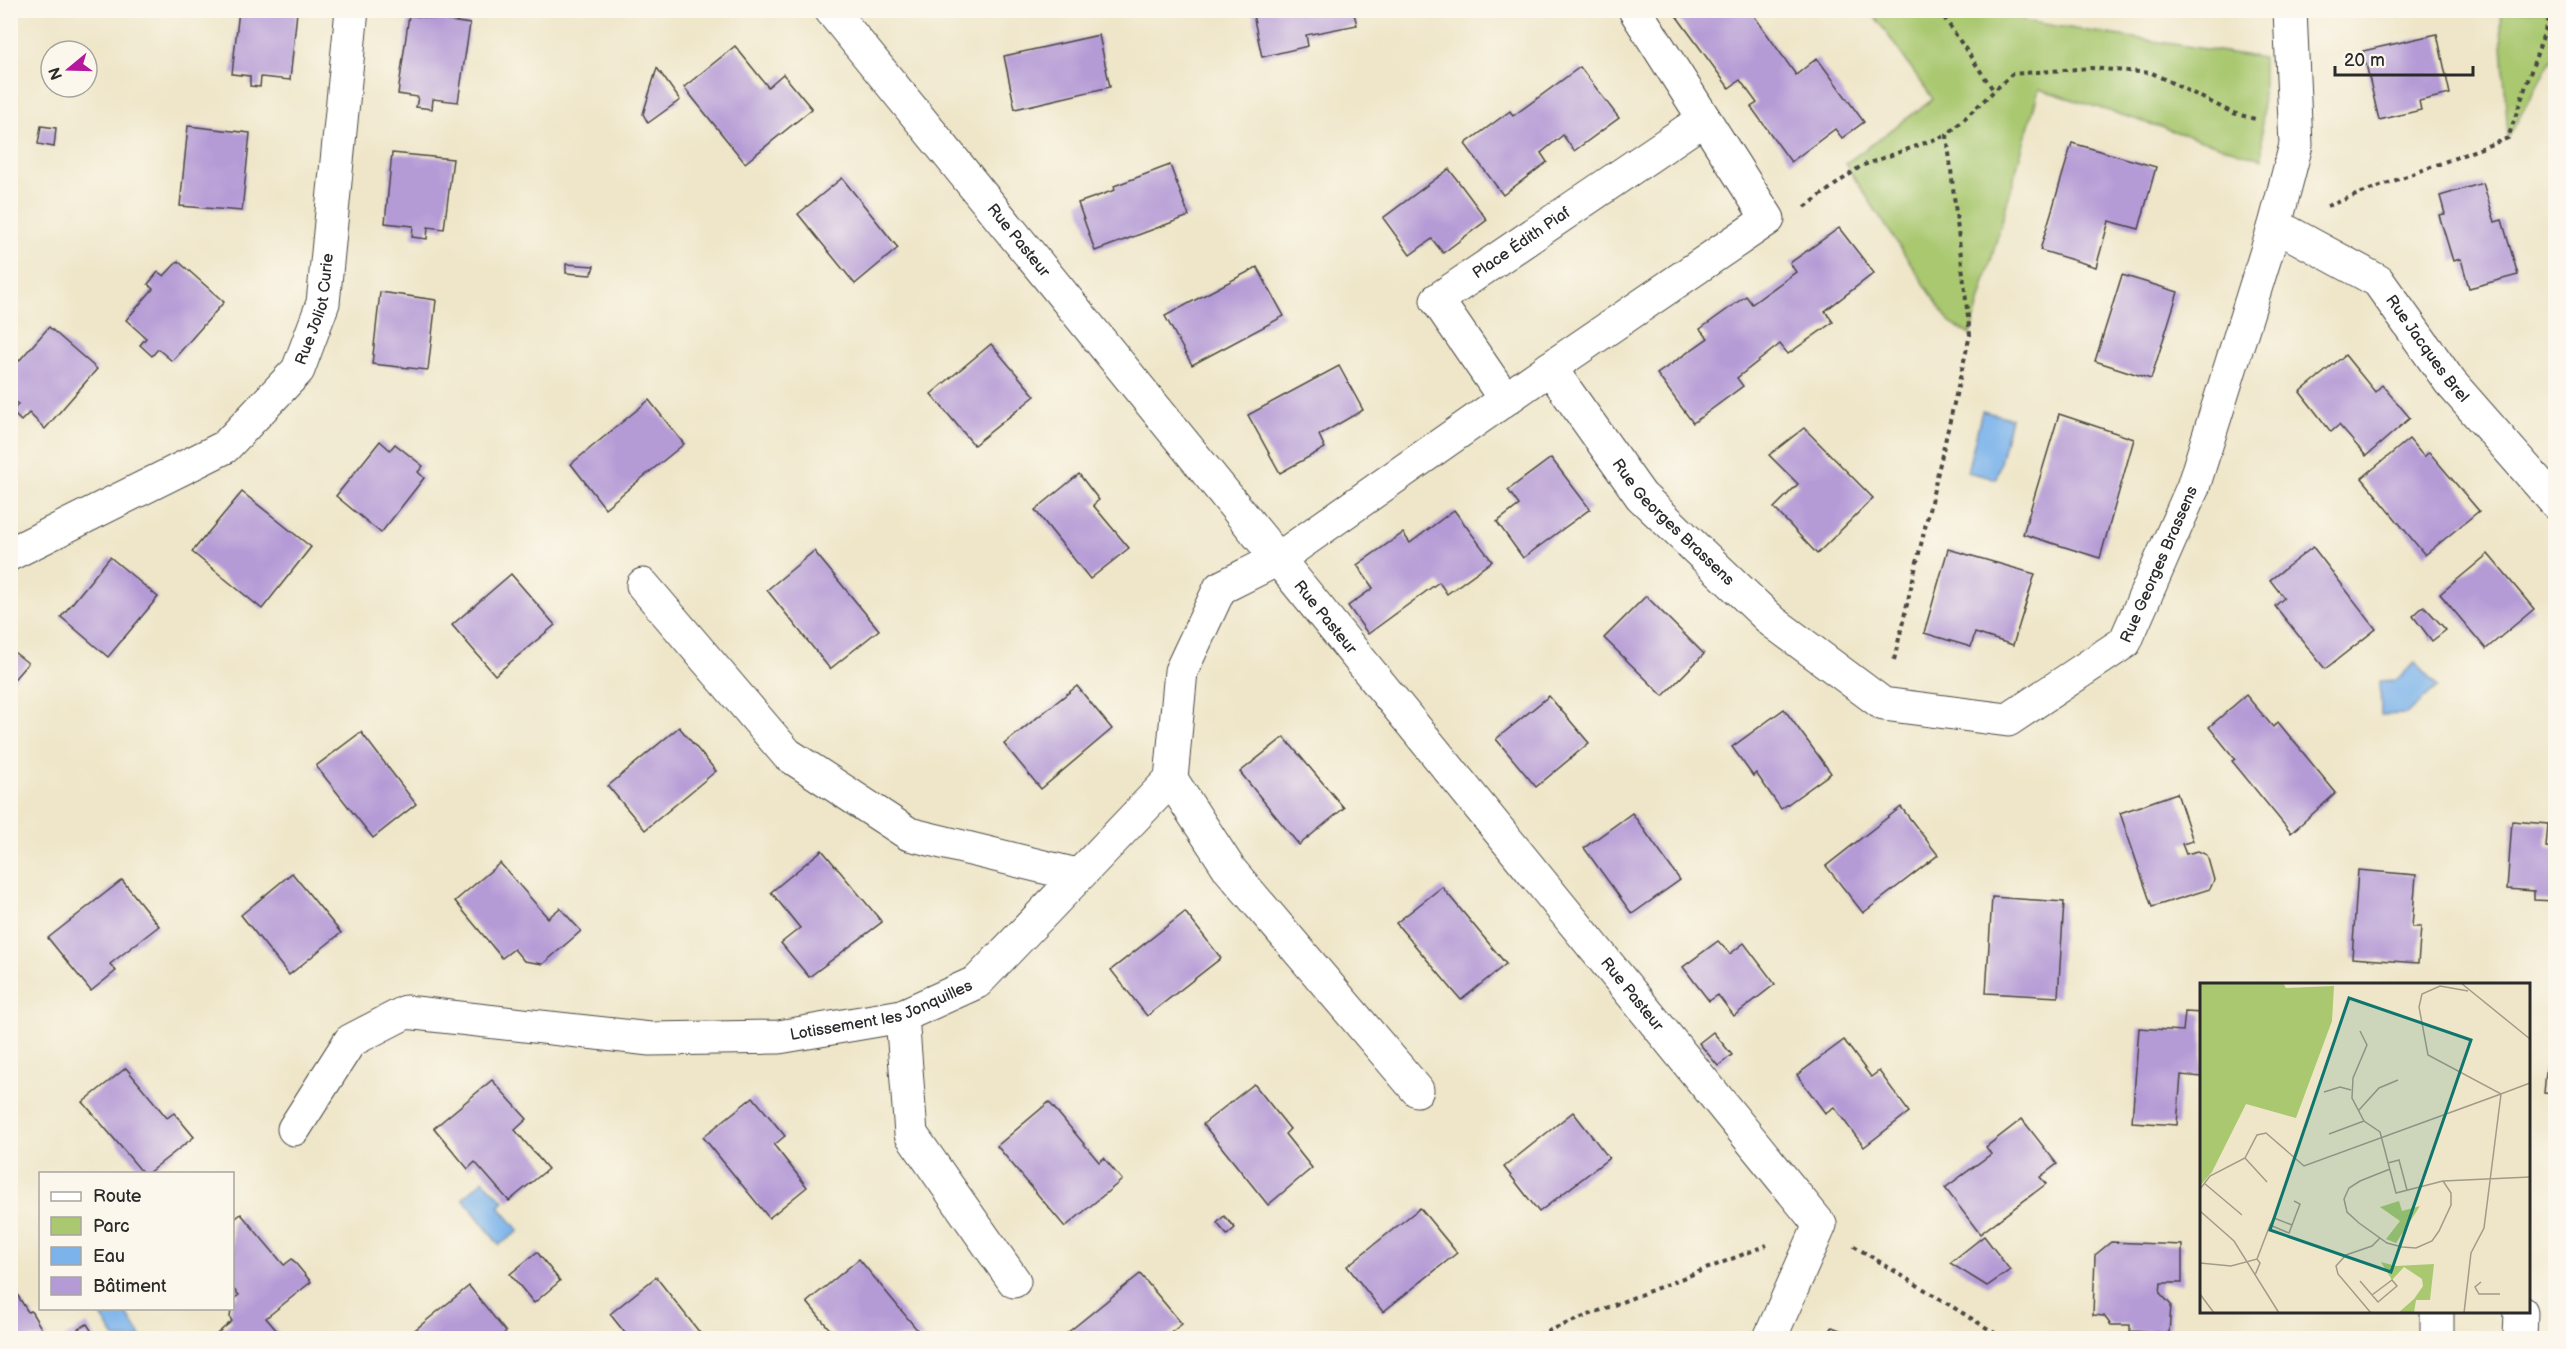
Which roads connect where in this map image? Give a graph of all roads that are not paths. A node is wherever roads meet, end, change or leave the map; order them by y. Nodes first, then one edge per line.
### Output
1 (352, 10) edge
2 (831, 10) edge
3 (1635, 10) edge
4 (2290, 10) edge
5 (1704, 119) junction
6 (2275, 225) junction
7 (1550, 368) junction
8 (1505, 399) junction
9 (2556, 503) edge
10 (10, 554) edge
11 (1278, 559) junction
12 (643, 585) dead end
13 (1171, 779) junction
14 (1077, 875) junction
15 (902, 1016) junction
16 (1417, 1090) dead end
17 (294, 1129) dead end
18 (1014, 1281) dead end
19 (2438, 1313) edge
20 (2521, 1313) edge
21 (1770, 1338) edge
22 (2437, 1338) edge
23 (2520, 1338) edge

1 - 10 street, Rue Joliot Curie
2 - 11 street, Rue Pasteur
3 - 5 street
4 - 6 street, Rue Georges Brassens
5 - 7 street
5 - 8 street, Place Édith Piaf
6 - 7 street, Rue Georges Brassens
6 - 9 street, Rue Jacques Brel
7 - 8 street
8 - 11 street
11 - 13 street
11 - 21 street, Rue Pasteur
12 - 14 street
13 - 14 street, Lotissement les Jonquilles
13 - 16 street
14 - 15 street, Lotissement les Jonquilles
15 - 17 street, Lotissement les Jonquilles
15 - 18 street
19 - 22 street
20 - 23 street

